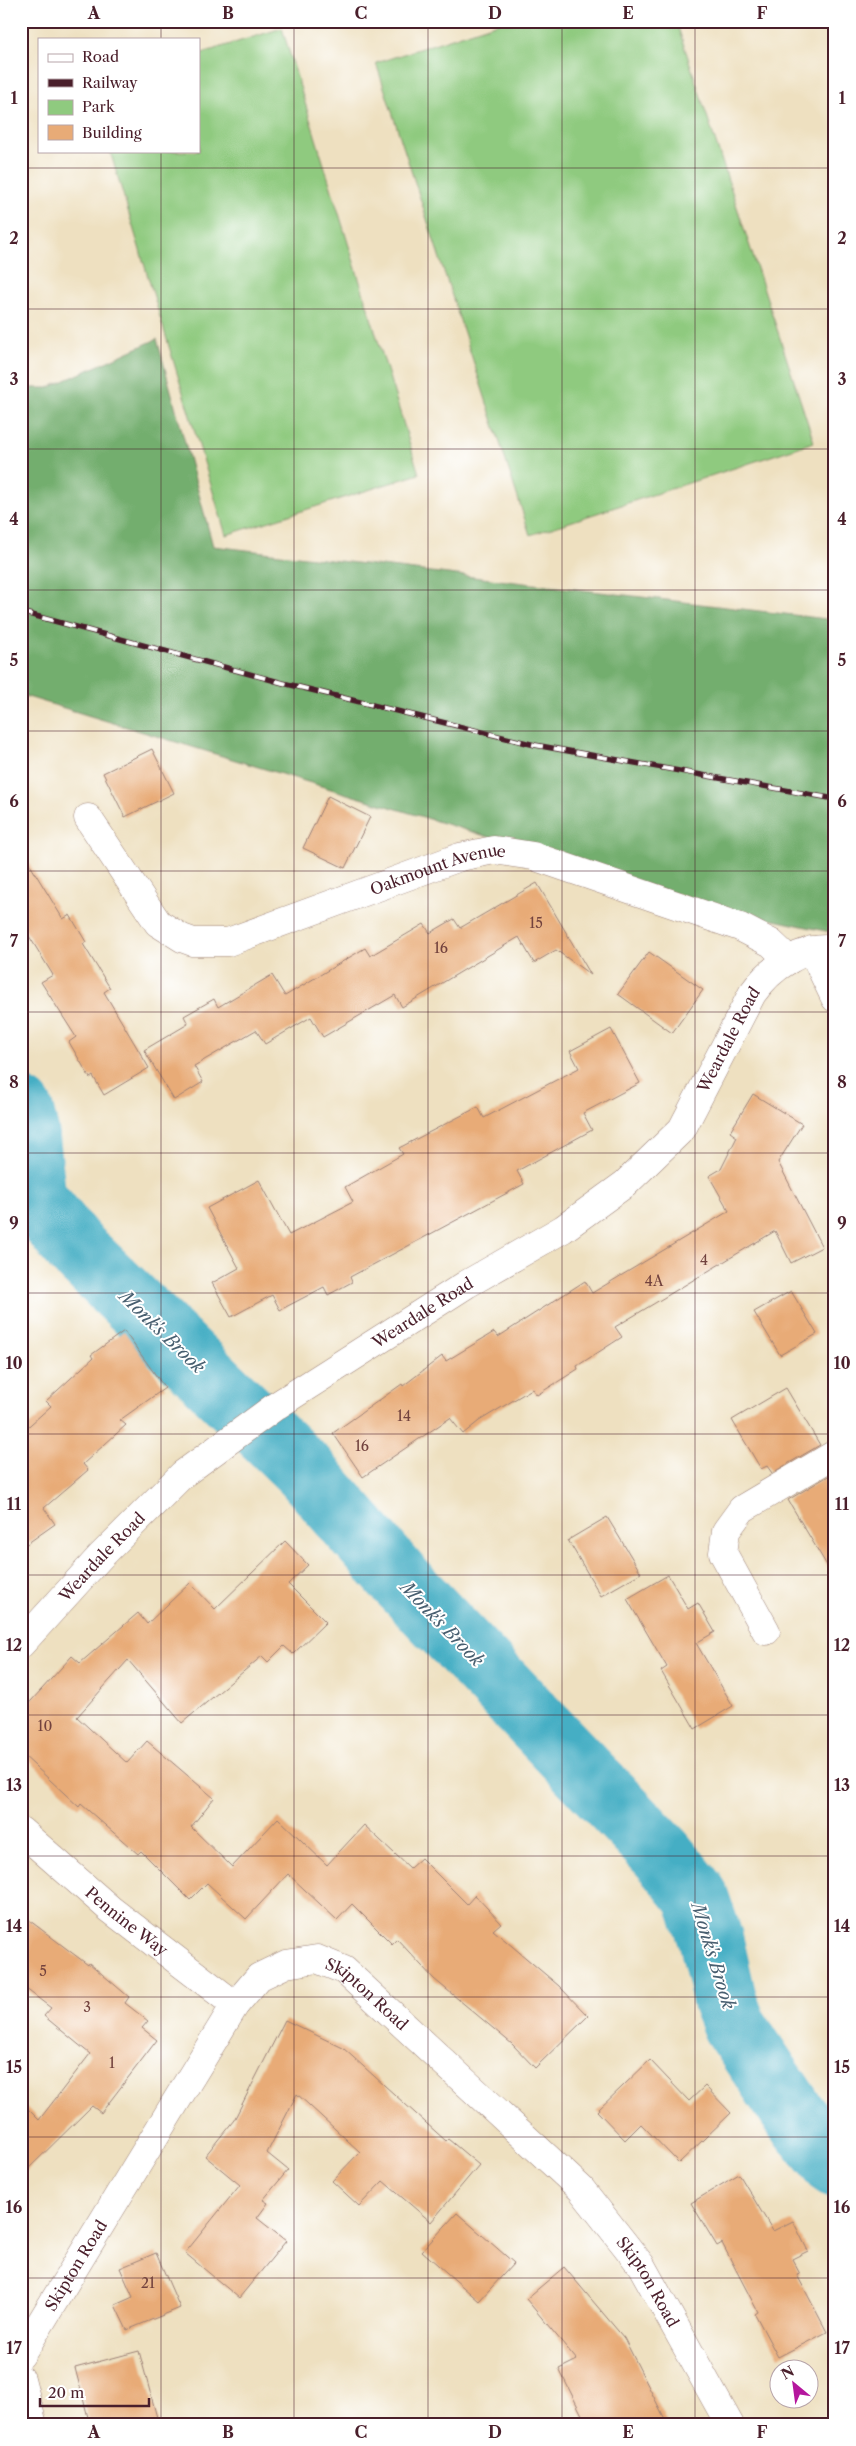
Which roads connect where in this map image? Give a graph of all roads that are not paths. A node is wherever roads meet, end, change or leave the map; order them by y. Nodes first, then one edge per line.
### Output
1 (88, 818) dead end
2 (812, 953) edge
3 (835, 998) edge
4 (835, 1454) edge
5 (766, 1631) dead end
6 (21, 1644) edge
7 (21, 1831) edge
8 (235, 2005) junction
9 (21, 2355) edge
10 (21, 2379) edge
11 (33, 2425) edge
12 (730, 2425) edge

1 - 2 street, Oakmount Avenue
2 - 3 street
2 - 6 street, Weardale Road
4 - 5 street
7 - 8 street, Pennine Way
8 - 9 street, Skipton Road
8 - 12 street, Skipton Road
10 - 11 street

